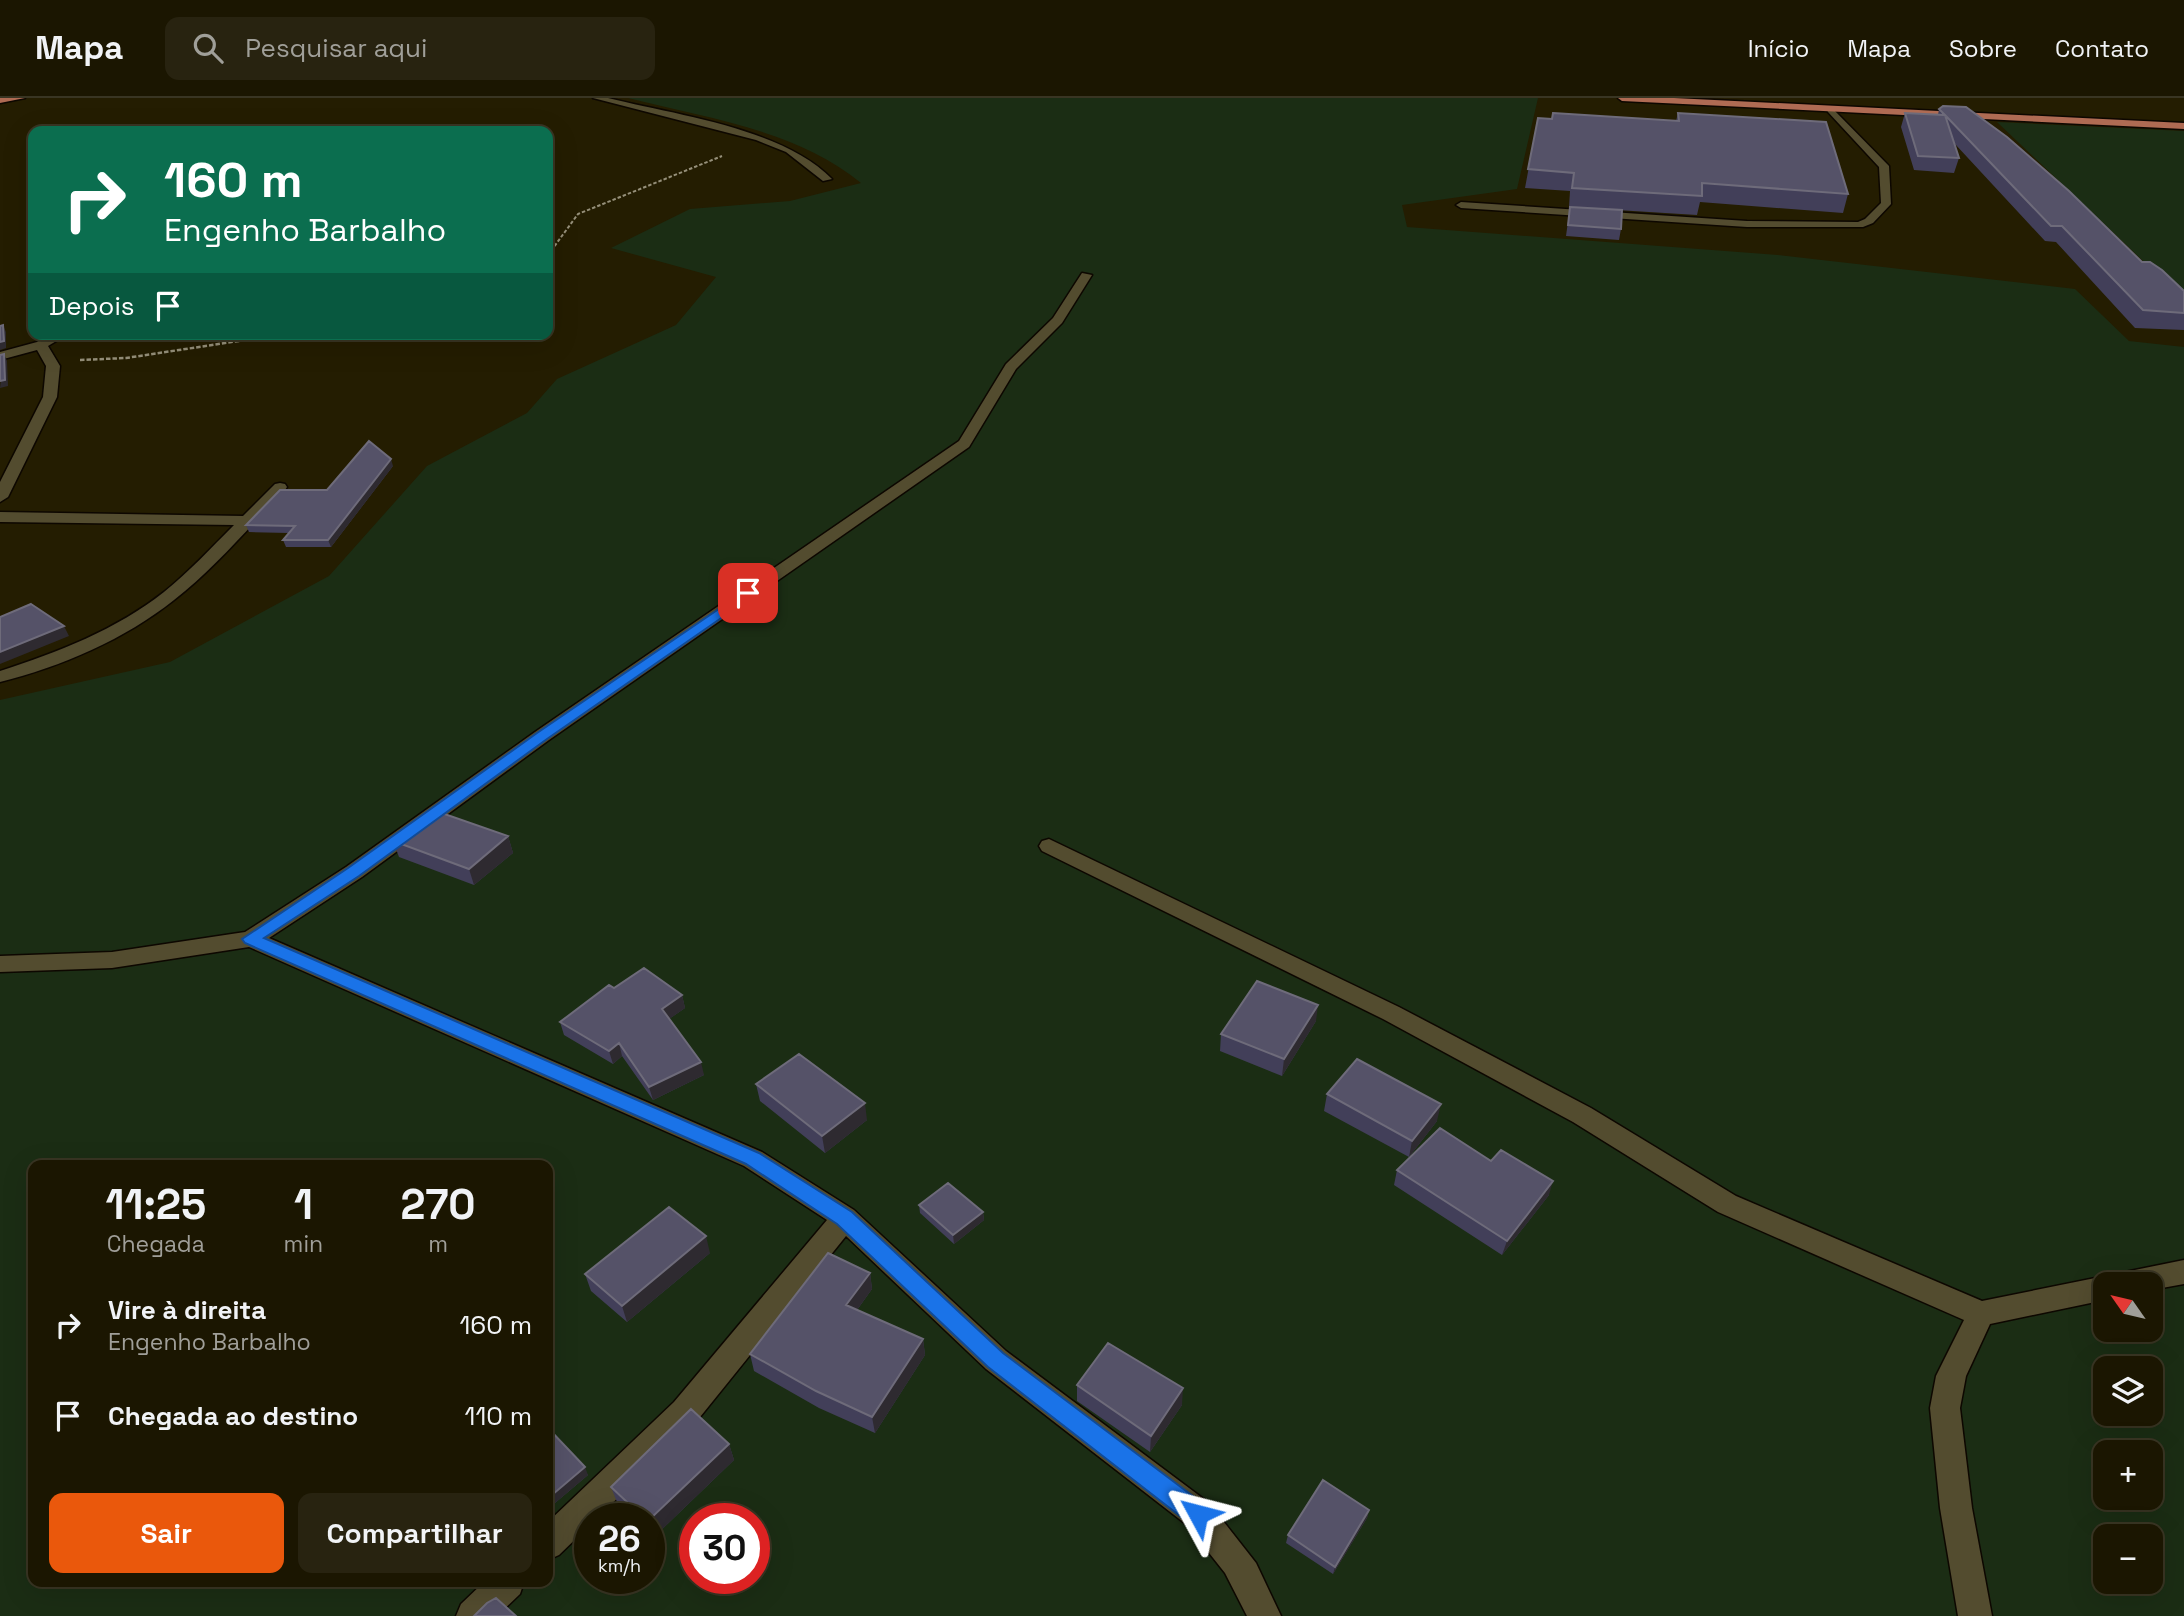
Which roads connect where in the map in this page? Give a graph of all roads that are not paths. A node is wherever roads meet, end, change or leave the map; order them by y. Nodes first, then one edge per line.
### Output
1 (21, 98) edge
2 (597, 98) edge
3 (1622, 98) edge
4 (0, 100) edge
5 (1831, 110) junction
6 (1965, 116) junction
7 (1980, 126) edge
8 (2184, 126) edge
9 (827, 179) dead end
10 (1461, 205) dead end
11 (1086, 275) dead end
12 (51, 340) edge
13 (41, 345) junction
14 (0, 356) edge
15 (280, 487) edge
16 (0, 497) edge
17 (0, 517) edge
18 (246, 521) junction
19 (0, 677) edge
20 (1049, 846) dead end
21 (251, 939) junction
22 (0, 964) edge
23 (845, 1218) junction
24 (2184, 1272) edge
25 (2163, 1276) edge
26 (2093, 1291) edge
27 (1981, 1314) junction
28 (553, 1539) edge
29 (503, 1587) edge
30 (473, 1616) edge
31 (1264, 1616) edge
32 (1975, 1616) edge

1 - 4 main road
2 - 9 street
3 - 5 main road
5 - 6 main road
5 - 10 street
6 - 7 street
6 - 8 main road
11 - 21 street
12 - 13 street
13 - 14 street
13 - 16 street
15 - 18 street
17 - 18 street
18 - 19 street
20 - 27 street
21 - 22 street
21 - 23 street
23 - 28 street
23 - 31 street
24 - 25 street
26 - 27 street
27 - 32 street
29 - 30 street

